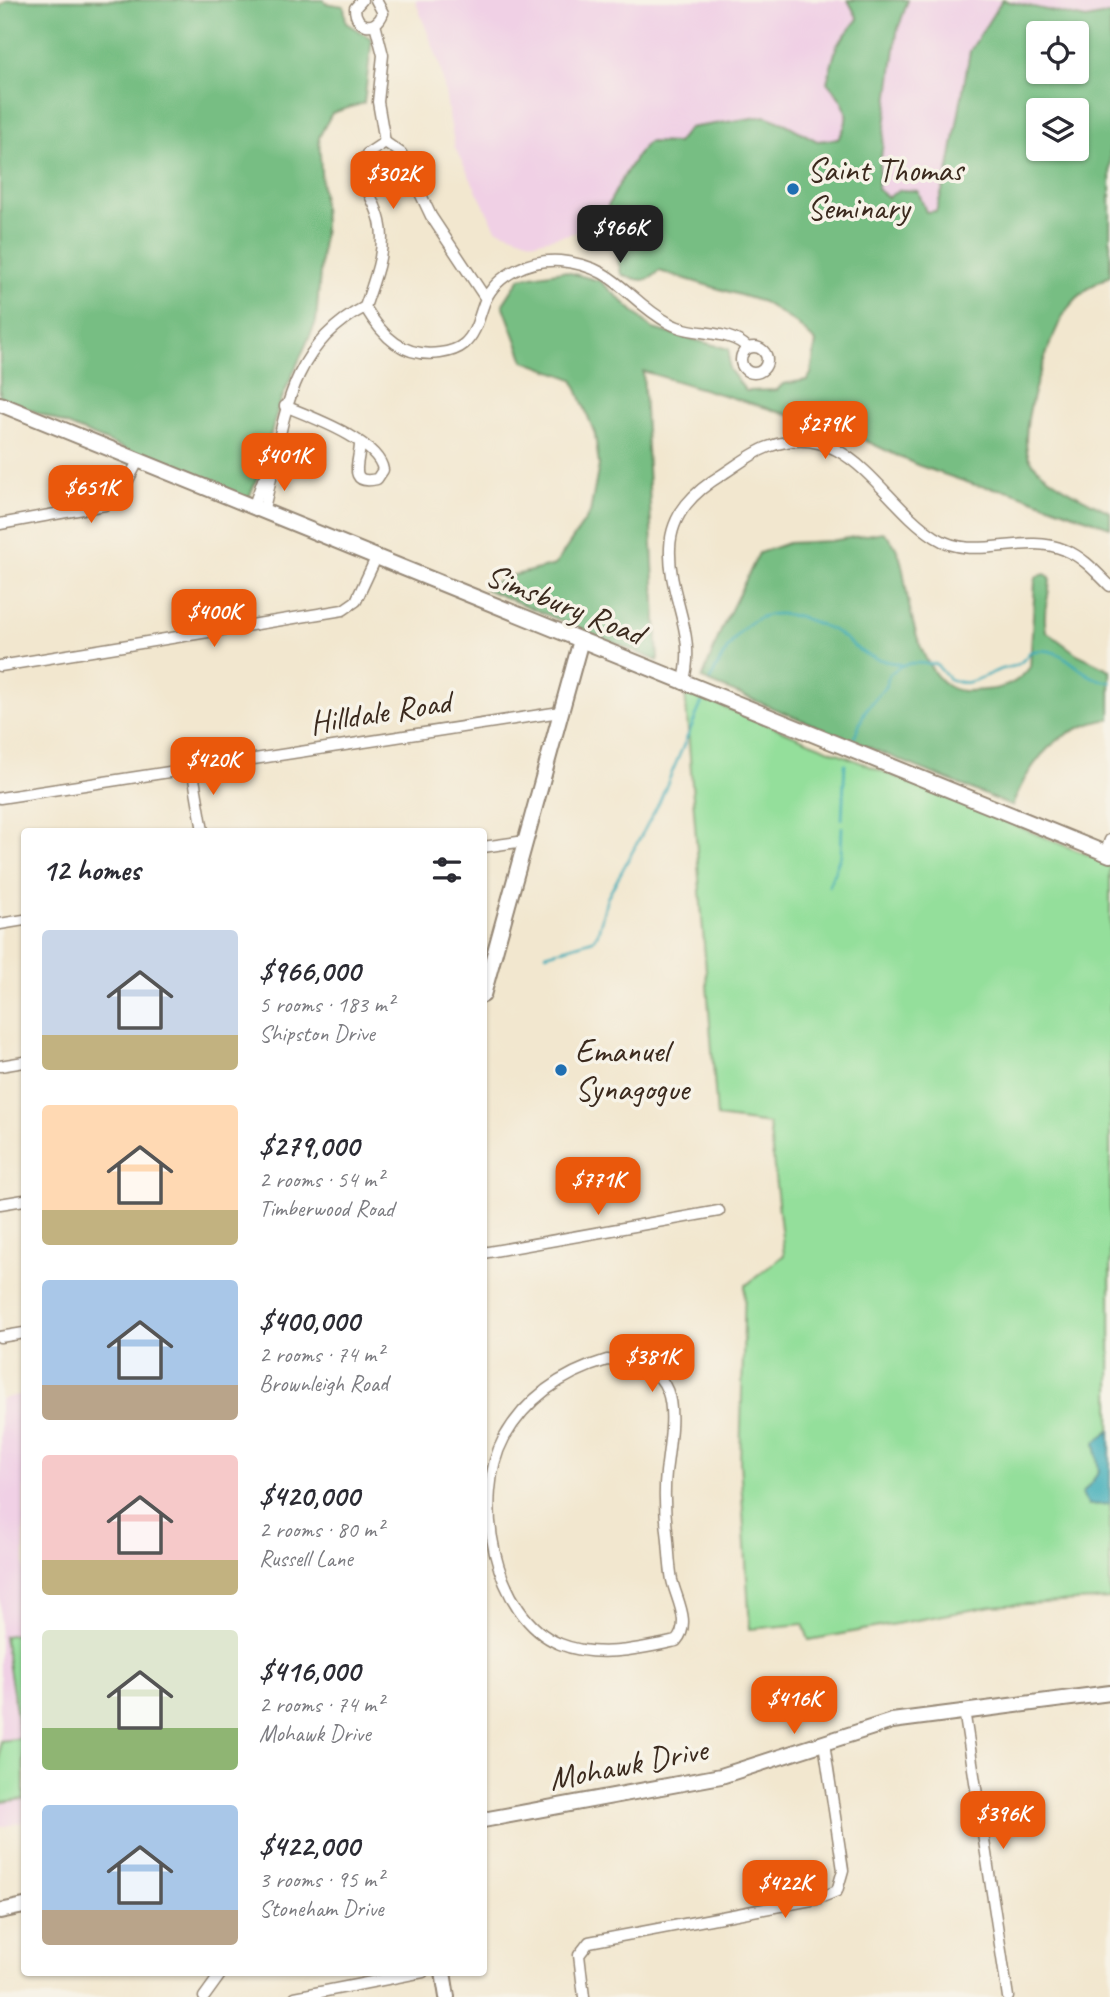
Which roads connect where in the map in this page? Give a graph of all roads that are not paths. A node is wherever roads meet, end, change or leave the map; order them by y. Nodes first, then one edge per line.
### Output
1 (362, 0) edge
2 (376, 0) edge
3 (375, 24) junction
4 (385, 142) junction
5 (486, 299) junction
6 (365, 307) junction
7 (748, 348) dead end
8 (0, 404) edge
9 (285, 406) junction
10 (360, 444) dead end
11 (138, 461) junction
12 (258, 510) junction
13 (0, 524) edge
14 (376, 558) junction
15 (1110, 586) edge
16 (581, 640) junction
17 (0, 666) edge
18 (683, 684) junction
19 (560, 712) junction
20 (192, 767) junction
21 (0, 798) edge
22 (202, 828) edge
23 (525, 841) junction
24 (487, 846) edge
25 (1108, 849) edge
26 (21, 920) edge
27 (0, 924) edge
28 (487, 977) edge
29 (21, 1062) edge
30 (0, 1066) edge
31 (21, 1200) edge
32 (0, 1204) edge
33 (719, 1211) dead end
34 (487, 1252) edge
35 (21, 1334) edge
36 (0, 1337) edge
37 (488, 1542) edge
38 (1110, 1694) edge
39 (964, 1710) junction
40 (824, 1743) junction
41 (487, 1819) edge
42 (21, 1907) edge
43 (0, 1911) edge
44 (219, 1976) edge
45 (403, 1976) edge
46 (444, 1976) edge
47 (204, 1997) edge
48 (295, 1997) edge
49 (447, 1997) edge
50 (584, 1997) edge
51 (1007, 1997) edge

1 - 3 street
2 - 3 street
3 - 4 street
4 - 5 street
4 - 6 street
5 - 6 street
5 - 7 street
6 - 9 street
8 - 11 main road, Simsbury Road
9 - 10 street
9 - 12 street
11 - 12 main road, Simsbury Road
11 - 13 street
12 - 14 main road, Simsbury Road
14 - 16 main road, Simsbury Road
14 - 17 street
15 - 18 street
16 - 18 main road, Simsbury Road
16 - 19 main road
18 - 25 main road, Simsbury Road
19 - 20 street, Hilldale Road
19 - 23 main road
20 - 21 street, Hilldale Road
20 - 22 street
23 - 24 street
23 - 28 main road
26 - 27 street
29 - 30 street
31 - 32 street
33 - 34 street
35 - 36 street
37 - 37 street
38 - 39 main road, Mohawk Drive
39 - 40 main road, Mohawk Drive
39 - 51 street
40 - 41 main road, Mohawk Drive
40 - 50 street
42 - 43 main road
44 - 47 street
45 - 48 street
46 - 49 main road

